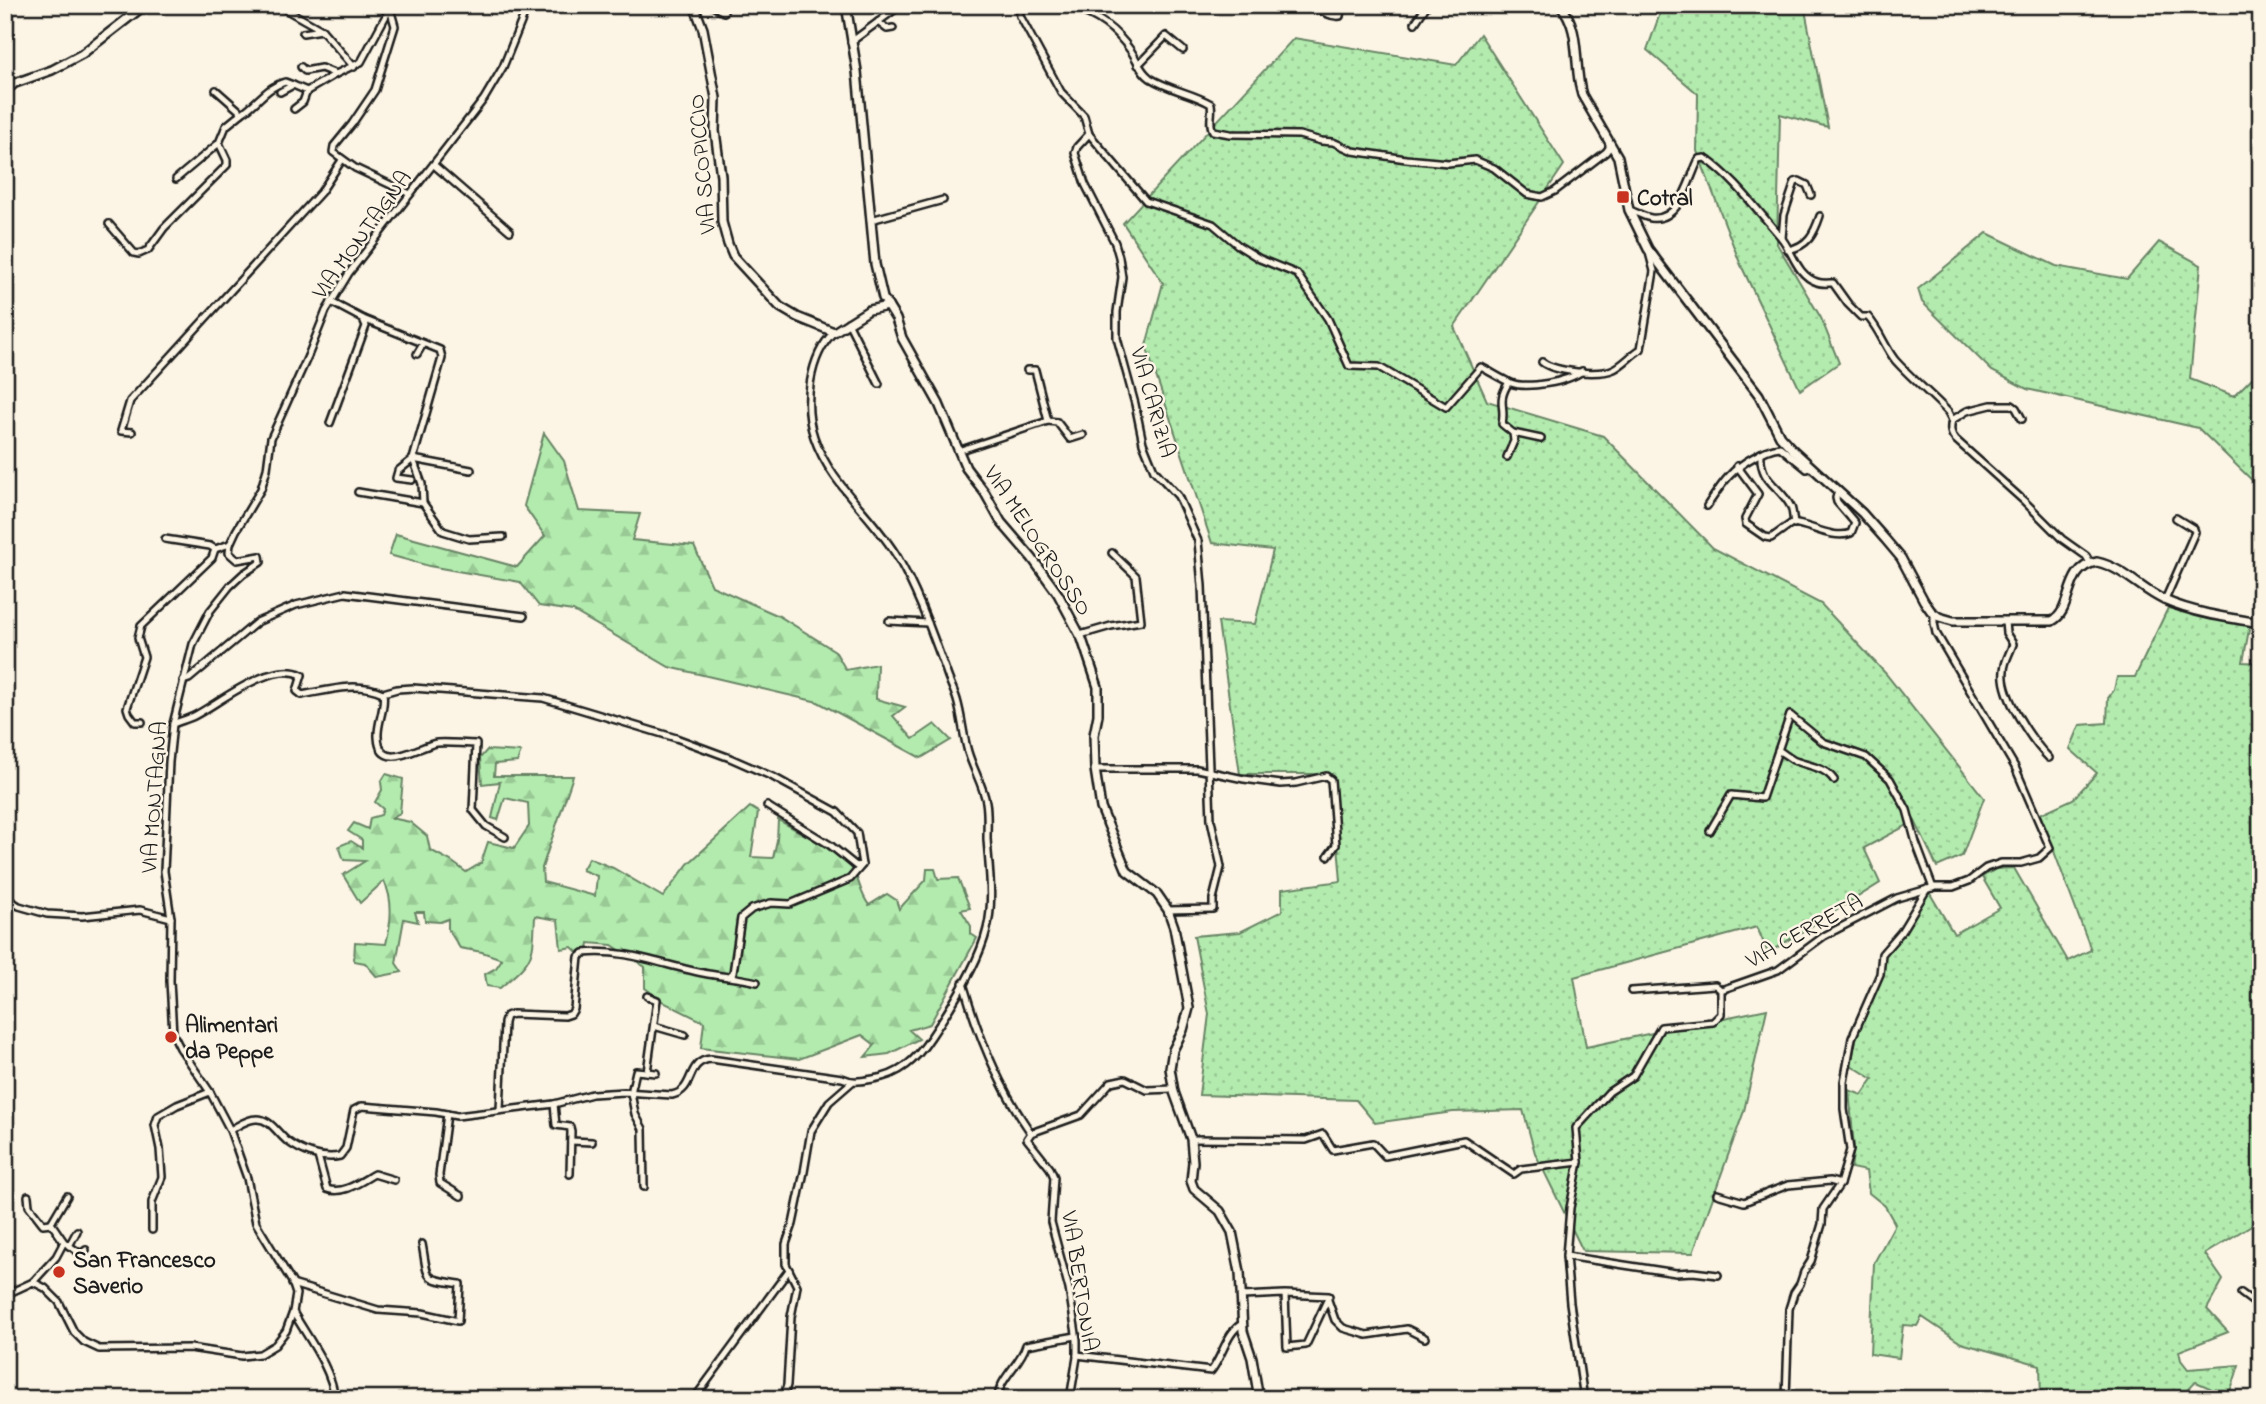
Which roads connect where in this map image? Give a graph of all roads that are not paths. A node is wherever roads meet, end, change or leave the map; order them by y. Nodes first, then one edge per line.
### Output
1 (145, 5) edge
2 (528, 5) edge
3 (694, 5) edge
4 (711, 5) edge
5 (846, 5) edge
6 (901, 5) edge
7 (1019, 5) edge
8 (1073, 5) edge
9 (1316, 5) edge
10 (1342, 5) edge
11 (1427, 5) edge
12 (1560, 5) edge
13 (283, 8) dead end
14 (389, 8) edge
15 (724, 12) dead end
16 (878, 22) junction
17 (1415, 23) dead end
18 (893, 28) dead end
19 (1158, 29) dead end
20 (322, 30) junction
21 (303, 33) dead end
22 (1166, 36) junction
23 (851, 41) junction
24 (1183, 50) dead end
25 (1138, 65) junction
26 (301, 66) dead end
27 (354, 67) junction
28 (336, 74) junction
29 (293, 85) junction
30 (216, 90) dead end
31 (5, 91) edge
32 (307, 91) junction
33 (281, 92) dead end
34 (294, 109) dead end
35 (242, 113) junction
36 (1089, 134) junction
37 (1611, 142) junction
38 (219, 143) junction
39 (342, 160) junction
40 (434, 165) junction
41 (176, 179) dead end
42 (410, 194) junction
43 (1811, 195) dead end
44 (943, 200) dead end
45 (1629, 210) junction
46 (1820, 216) dead end
47 (871, 220) junction
48 (109, 224) dead end
49 (510, 231) dead end
50 (1782, 238) junction
51 (1648, 249) junction
52 (1788, 250) junction
53 (331, 302) junction
54 (888, 306) junction
55 (363, 319) junction
56 (848, 322) junction
57 (834, 332) junction
58 (423, 344) junction
59 (417, 354) dead end
60 (1542, 362) dead end
61 (1027, 370) dead end
62 (1582, 371) junction
63 (1509, 382) junction
64 (879, 384) dead end
65 (1952, 419) junction
66 (2022, 419) dead end
67 (1048, 421) junction
68 (330, 423) dead end
69 (132, 432) dead end
70 (1513, 433) junction
71 (1083, 435) dead end
72 (1541, 439) dead end
73 (958, 451) junction
74 (1761, 453) junction
75 (1507, 457) dead end
76 (413, 459) junction
77 (1737, 466) junction
78 (1811, 467) junction
79 (471, 470) dead end
80 (412, 480) dead end
81 (358, 492) dead end
82 (1838, 492) junction
83 (423, 503) junction
84 (1707, 506) dead end
85 (2176, 518) dead end
86 (1794, 524) junction
87 (503, 537) dead end
88 (166, 539) dead end
89 (230, 544) junction
90 (215, 549) junction
91 (1112, 553) dead end
92 (2090, 563) junction
93 (2165, 600) junction
94 (1934, 614) junction
95 (524, 616) dead end
96 (888, 621) dead end
97 (2005, 622) junction
98 (928, 623) junction
99 (2261, 623) edge
100 (1080, 635) junction
101 (183, 681) junction
102 (383, 693) junction
103 (142, 722) dead end
104 (173, 724) junction
105 (1778, 750) junction
106 (2049, 758) dead end
107 (1095, 769) junction
108 (1210, 770) junction
109 (1834, 780) dead end
110 (767, 806) dead end
111 (1710, 831) dead end
112 (505, 837) dead end
113 (1328, 856) dead end
114 (862, 865) junction
115 (1930, 889) junction
116 (5, 897) edge
117 (1168, 910) junction
118 (171, 918) junction
119 (727, 977) junction
120 (757, 982) dead end
121 (963, 983) junction
122 (1721, 990) junction
123 (1631, 991) dead end
124 (646, 996) dead end
125 (654, 1026) junction
126 (685, 1035) dead end
127 (647, 1072) junction
128 (656, 1073) dead end
129 (852, 1082) junction
130 (1174, 1089) junction
131 (210, 1092) junction
132 (631, 1093) junction
133 (554, 1104) junction
134 (500, 1110) junction
135 (447, 1114) junction
136 (230, 1130) junction
137 (1031, 1133) junction
138 (1191, 1139) junction
139 (571, 1141) junction
140 (592, 1142) dead end
141 (318, 1156) junction
142 (1579, 1162) junction
143 (570, 1174) dead end
144 (394, 1180) dead end
145 (1840, 1184) junction
146 (644, 1187) dead end
147 (1717, 1194) dead end
148 (28, 1196) dead end
149 (66, 1196) dead end
150 (461, 1196) dead end
151 (51, 1223) junction
152 (152, 1230) dead end
153 (77, 1231) dead end
154 (67, 1244) junction
155 (422, 1244) dead end
156 (86, 1250) dead end
157 (1566, 1256) junction
158 (789, 1270) junction
159 (1718, 1275) dead end
160 (33, 1282) junction
161 (292, 1284) junction
162 (2241, 1293) dead end
163 (1285, 1294) junction
164 (5, 1295) edge
165 (1242, 1296) junction
166 (1328, 1300) junction
167 (2261, 1308) edge
168 (293, 1312) junction
169 (1242, 1324) junction
170 (1076, 1336) junction
171 (1425, 1338) dead end
172 (1077, 1355) junction
173 (335, 1399) edge
174 (694, 1399) edge
175 (783, 1399) edge
176 (998, 1399) edge
177 (1070, 1399) edge
178 (1259, 1399) edge
179 (1584, 1399) edge
180 (1761, 1399) edge

1 - 31 street
2 - 40 street, VIA MONTAGNA
3 - 57 street, VIA SCOPICCIO
4 - 15 street
5 - 23 street, VIA MELOGROSSO
6 - 16 street
7 - 36 street
8 - 25 street
9 - 10 street
11 - 17 street
12 - 37 street
13 - 20 street
14 - 27 street
14 - 39 street
16 - 18 street
16 - 23 street
19 - 22 street
20 - 21 street
20 - 27 street
22 - 24 street
22 - 25 street
23 - 47 street, VIA MELOGROSSO
25 - 37 street
26 - 28 street
27 - 28 street
28 - 32 street
29 - 32 street
29 - 33 street
29 - 35 street
30 - 35 street
32 - 34 street
35 - 38 street
36 - 63 street
36 - 108 street, VIA CARIZIA
37 - 45 street
38 - 41 street
38 - 48 street
39 - 42 street
39 - 69 street
40 - 42 street, VIA MONTAGNA
40 - 49 street
42 - 53 street, VIA MONTAGNA
43 - 50 street
44 - 47 street
45 - 50 street
45 - 51 street
46 - 52 street
47 - 54 street, VIA MELOGROSSO
50 - 52 street
51 - 62 street
51 - 78 street
52 - 65 street
53 - 55 street
53 - 89 street, VIA MONTAGNA
54 - 56 street
54 - 73 street, VIA MELOGROSSO
55 - 58 street
55 - 68 street
56 - 57 street
56 - 64 street
57 - 98 street
58 - 59 street
58 - 76 street
60 - 62 street
61 - 67 street
62 - 63 street
63 - 70 street
65 - 66 street
65 - 92 street
67 - 71 street
67 - 73 street
70 - 72 street
70 - 75 street
73 - 100 street, VIA MELOGROSSO
74 - 77 street
74 - 78 street
74 - 86 street
76 - 79 street
76 - 80 street
76 - 83 street
77 - 84 street
77 - 86 street
78 - 82 street
81 - 83 street
82 - 86 street
82 - 94 street
83 - 87 street
85 - 93 street
88 - 90 street
89 - 90 street
89 - 101 street, VIA MONTAGNA
90 - 103 street
91 - 100 street
92 - 93 street
92 - 97 street
93 - 99 street
94 - 97 street
94 - 115 street, VIA CERRETA
95 - 101 street
96 - 98 street
97 - 106 street
98 - 121 street
100 - 107 street, VIA MELOGROSSO
101 - 104 street, VIA MONTAGNA
102 - 104 street
102 - 112 street
102 - 114 street
104 - 118 street, VIA MONTAGNA
105 - 109 street
105 - 111 street
105 - 115 street
107 - 108 street
107 - 117 street, VIA MELOGROSSO
108 - 113 street
108 - 117 street, VIA CARIZIA
110 - 114 street
114 - 119 street
115 - 122 street, VIA CERRETA
115 - 145 street
116 - 118 street
117 - 130 street, VIA MELOGROSSO
118 - 131 street, VIA MONTAGNA
119 - 120 street
119 - 134 street
121 - 129 street
121 - 137 street, VIA BERTONIA
122 - 123 street
122 - 142 street
124 - 125 street
125 - 126 street
125 - 127 street
127 - 128 street
127 - 132 street
129 - 132 street
129 - 158 street
130 - 137 street
130 - 138 street, VIA MELOGROSSO
131 - 136 street, VIA MONTAGNA
131 - 152 street
132 - 133 street
132 - 146 street
133 - 134 street
133 - 139 street
134 - 135 street
135 - 141 street
135 - 150 street
136 - 141 street
136 - 161 street, VIA MONTAGNA
137 - 170 street, VIA BERTONIA
138 - 142 street
138 - 165 street, VIA MELOGROSSO
139 - 140 street
139 - 143 street
141 - 144 street
142 - 157 street
145 - 147 street
145 - 180 street
148 - 151 street
149 - 151 street
151 - 154 street
153 - 154 street
154 - 156 street
154 - 160 street
155 - 161 street
157 - 159 street
157 - 179 street
158 - 174 street
158 - 175 street
160 - 164 street
160 - 168 street
161 - 168 street, VIA MONTAGNA
162 - 167 street
163 - 165 street
163 - 166 street
163 - 166 street
165 - 169 street, VIA MELOGROSSO
166 - 171 street
168 - 173 street, VIA MONTAGNA
169 - 172 street
169 - 178 street, VIA MELOGROSSO
170 - 172 street, VIA BERTONIA
170 - 176 street
172 - 177 street, VIA BERTONIA

